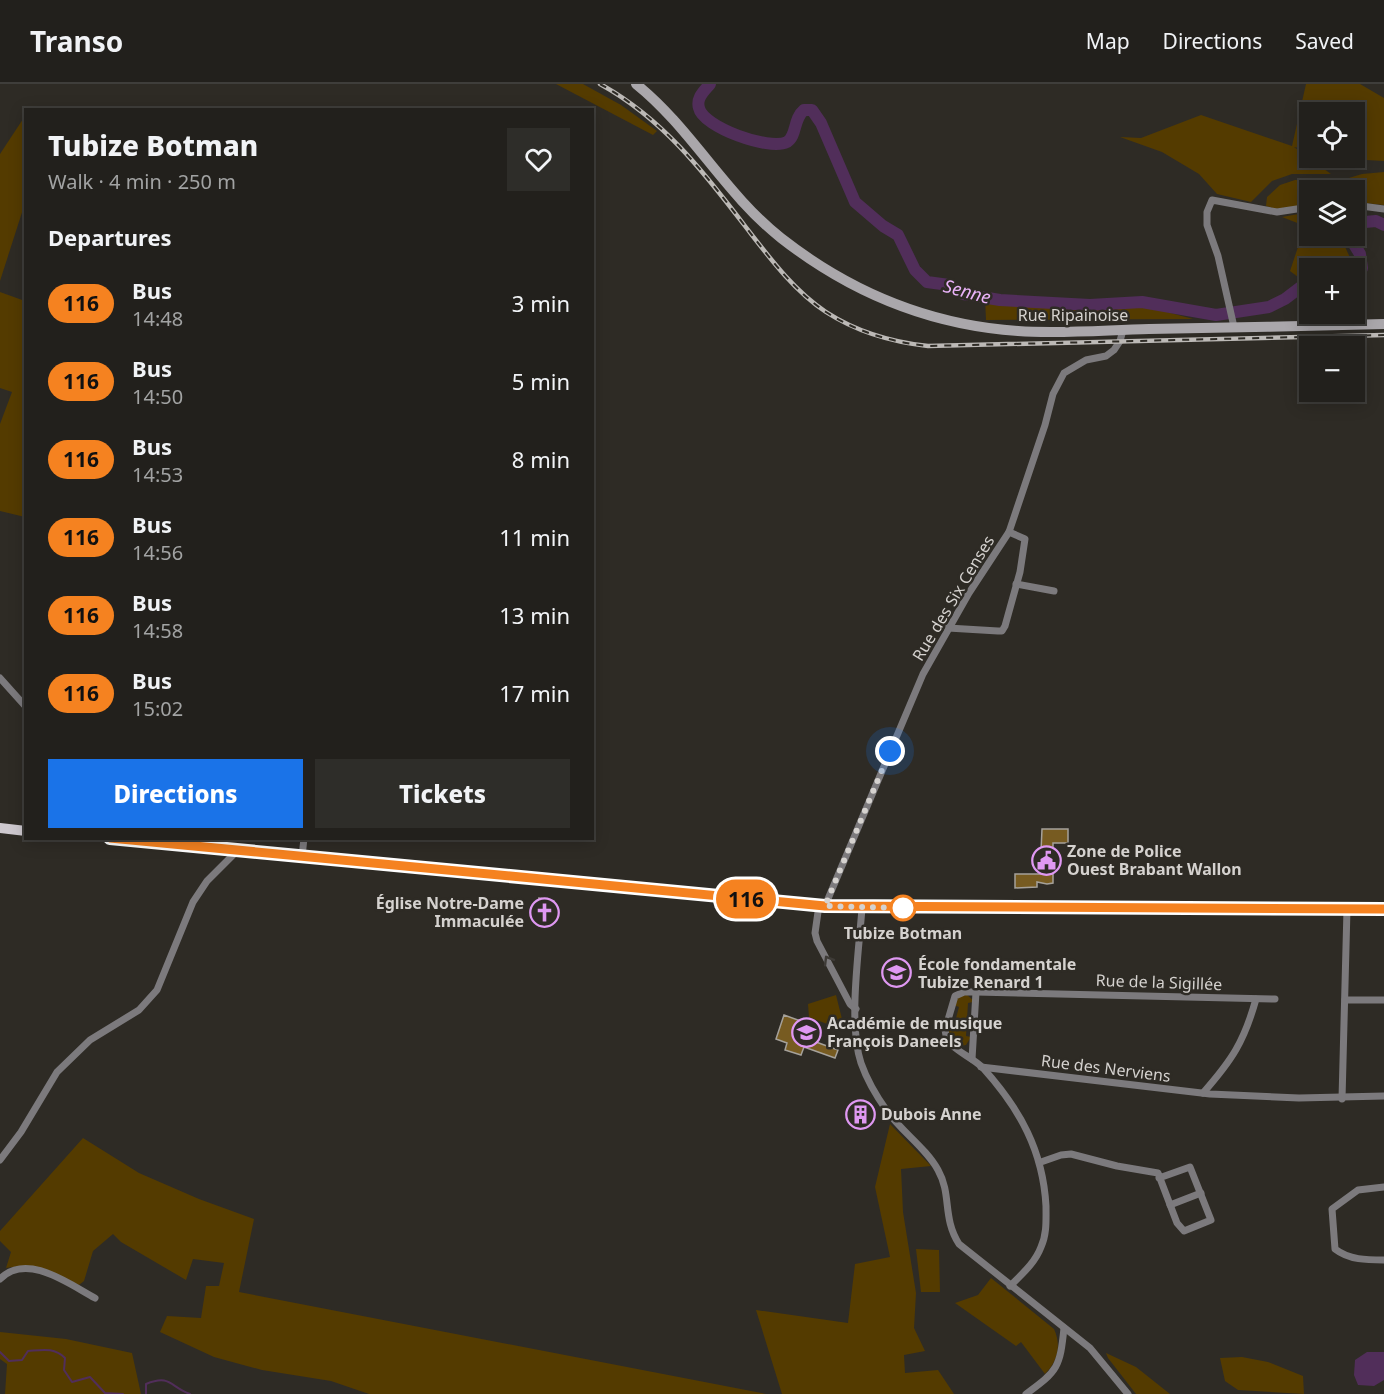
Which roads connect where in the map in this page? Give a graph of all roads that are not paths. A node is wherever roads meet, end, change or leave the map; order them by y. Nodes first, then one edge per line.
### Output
1 (636, 84) edge
2 (1365, 206) edge
3 (1384, 208) edge
4 (1299, 209) edge
5 (1233, 323) junction
6 (1384, 324) edge
7 (1123, 330) junction
8 (1009, 532) junction
9 (1016, 584) junction
10 (1054, 591) dead end
11 (948, 628) junction
12 (0, 678) edge
13 (24, 705) edge
14 (0, 828) edge
15 (24, 831) edge
16 (129, 840) edge
17 (304, 840) edge
18 (237, 851) junction
19 (302, 857) junction
20 (822, 906) junction
21 (862, 908) junction
22 (1347, 909) junction
23 (1384, 909) edge
24 (976, 992) junction
25 (1256, 999) junction
26 (1275, 999) dead end
27 (1345, 1000) junction
28 (1384, 1000) edge
29 (856, 1010) junction
30 (972, 1059) junction
31 (981, 1067) junction
32 (1203, 1093) junction
33 (1384, 1096) edge
34 (1342, 1099) junction
35 (0, 1160) edge
36 (1041, 1162) junction
37 (1160, 1178) junction
38 (1384, 1187) edge
39 (1201, 1193) junction
40 (1170, 1205) junction
41 (1384, 1260) edge
42 (0, 1279) edge
43 (1010, 1286) junction
44 (95, 1298) dead end
45 (1064, 1328) junction
46 (1026, 1394) edge
47 (1128, 1394) edge

1 - 7 street, Rue Ripainoise
2 - 3 street
4 - 5 street
5 - 6 street, Rue Ripainoise
5 - 7 street, Rue Ripainoise
7 - 8 street, Rue des Six Censes
8 - 9 street
8 - 11 street, Rue des Six Censes
9 - 10 street
9 - 11 street
11 - 20 street, Rue des Six Censes
12 - 13 street
14 - 15 main road
16 - 18 main road
17 - 19 street
18 - 19 main road
18 - 35 street
19 - 20 main road
20 - 21 main road
29 -> 20 street, Rue des Six Censes
21 - 22 main road
21 - 29 street
22 - 23 main road
22 - 27 street
24 - 25 street, Rue de la Sigillée
24 - 30 street
24 - 30 street, Rue de la Sigillée
25 - 26 street, Rue de la Sigillée
25 - 32 street
27 - 28 street
27 - 34 street
29 - 43 street
30 - 31 street
31 - 32 street, Rue des Nerviens
31 - 36 street
32 - 34 street, Rue des Nerviens
33 - 34 street, Rue des Nerviens
36 - 37 street
36 - 43 street
37 - 39 street
37 - 40 street
38 - 41 street
39 - 40 street
39 - 40 street
42 - 44 street
43 - 45 street
45 - 46 street
45 - 47 street

